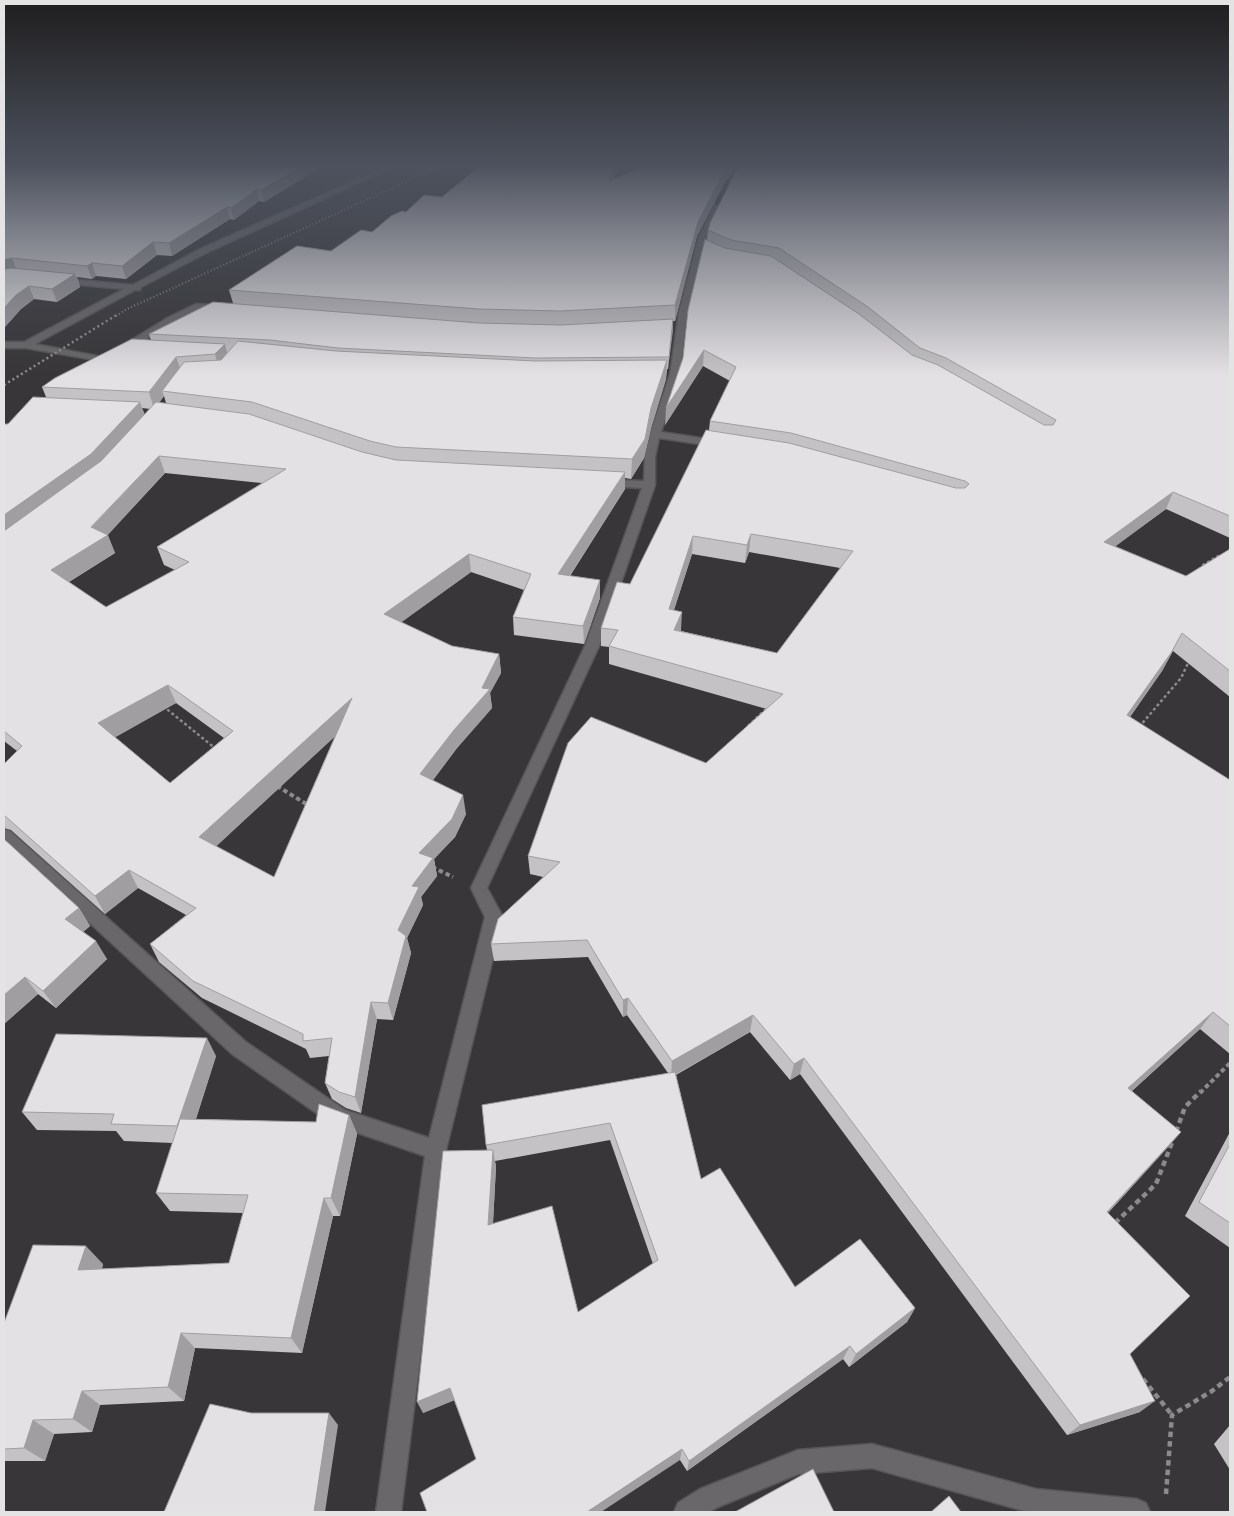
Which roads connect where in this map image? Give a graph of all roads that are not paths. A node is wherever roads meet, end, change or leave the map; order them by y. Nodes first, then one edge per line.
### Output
1 (241, 235) edge
2 (704, 235) edge
3 (54, 280) edge
4 (137, 288) junction
5 (229, 309) edge
6 (4, 345) edge
7 (26, 345) junction
8 (141, 350) edge
9 (113, 354) junction
10 (88, 370) edge
11 (655, 434) junction
12 (731, 446) edge
13 (596, 483) edge
14 (650, 485) junction
15 (4, 835) edge
16 (436, 1150) junction
17 (388, 1512) edge
18 (687, 1512) edge
19 (1137, 1512) edge

1 - 4 street
2 - 11 street
3 - 4 street
4 - 7 street
5 - 9 street
6 - 7 street
7 - 9 street
8 - 9 street
9 - 10 street
11 - 12 street
11 - 14 street
13 - 14 street
14 - 16 street
15 - 16 street
16 - 17 street
18 - 19 street

